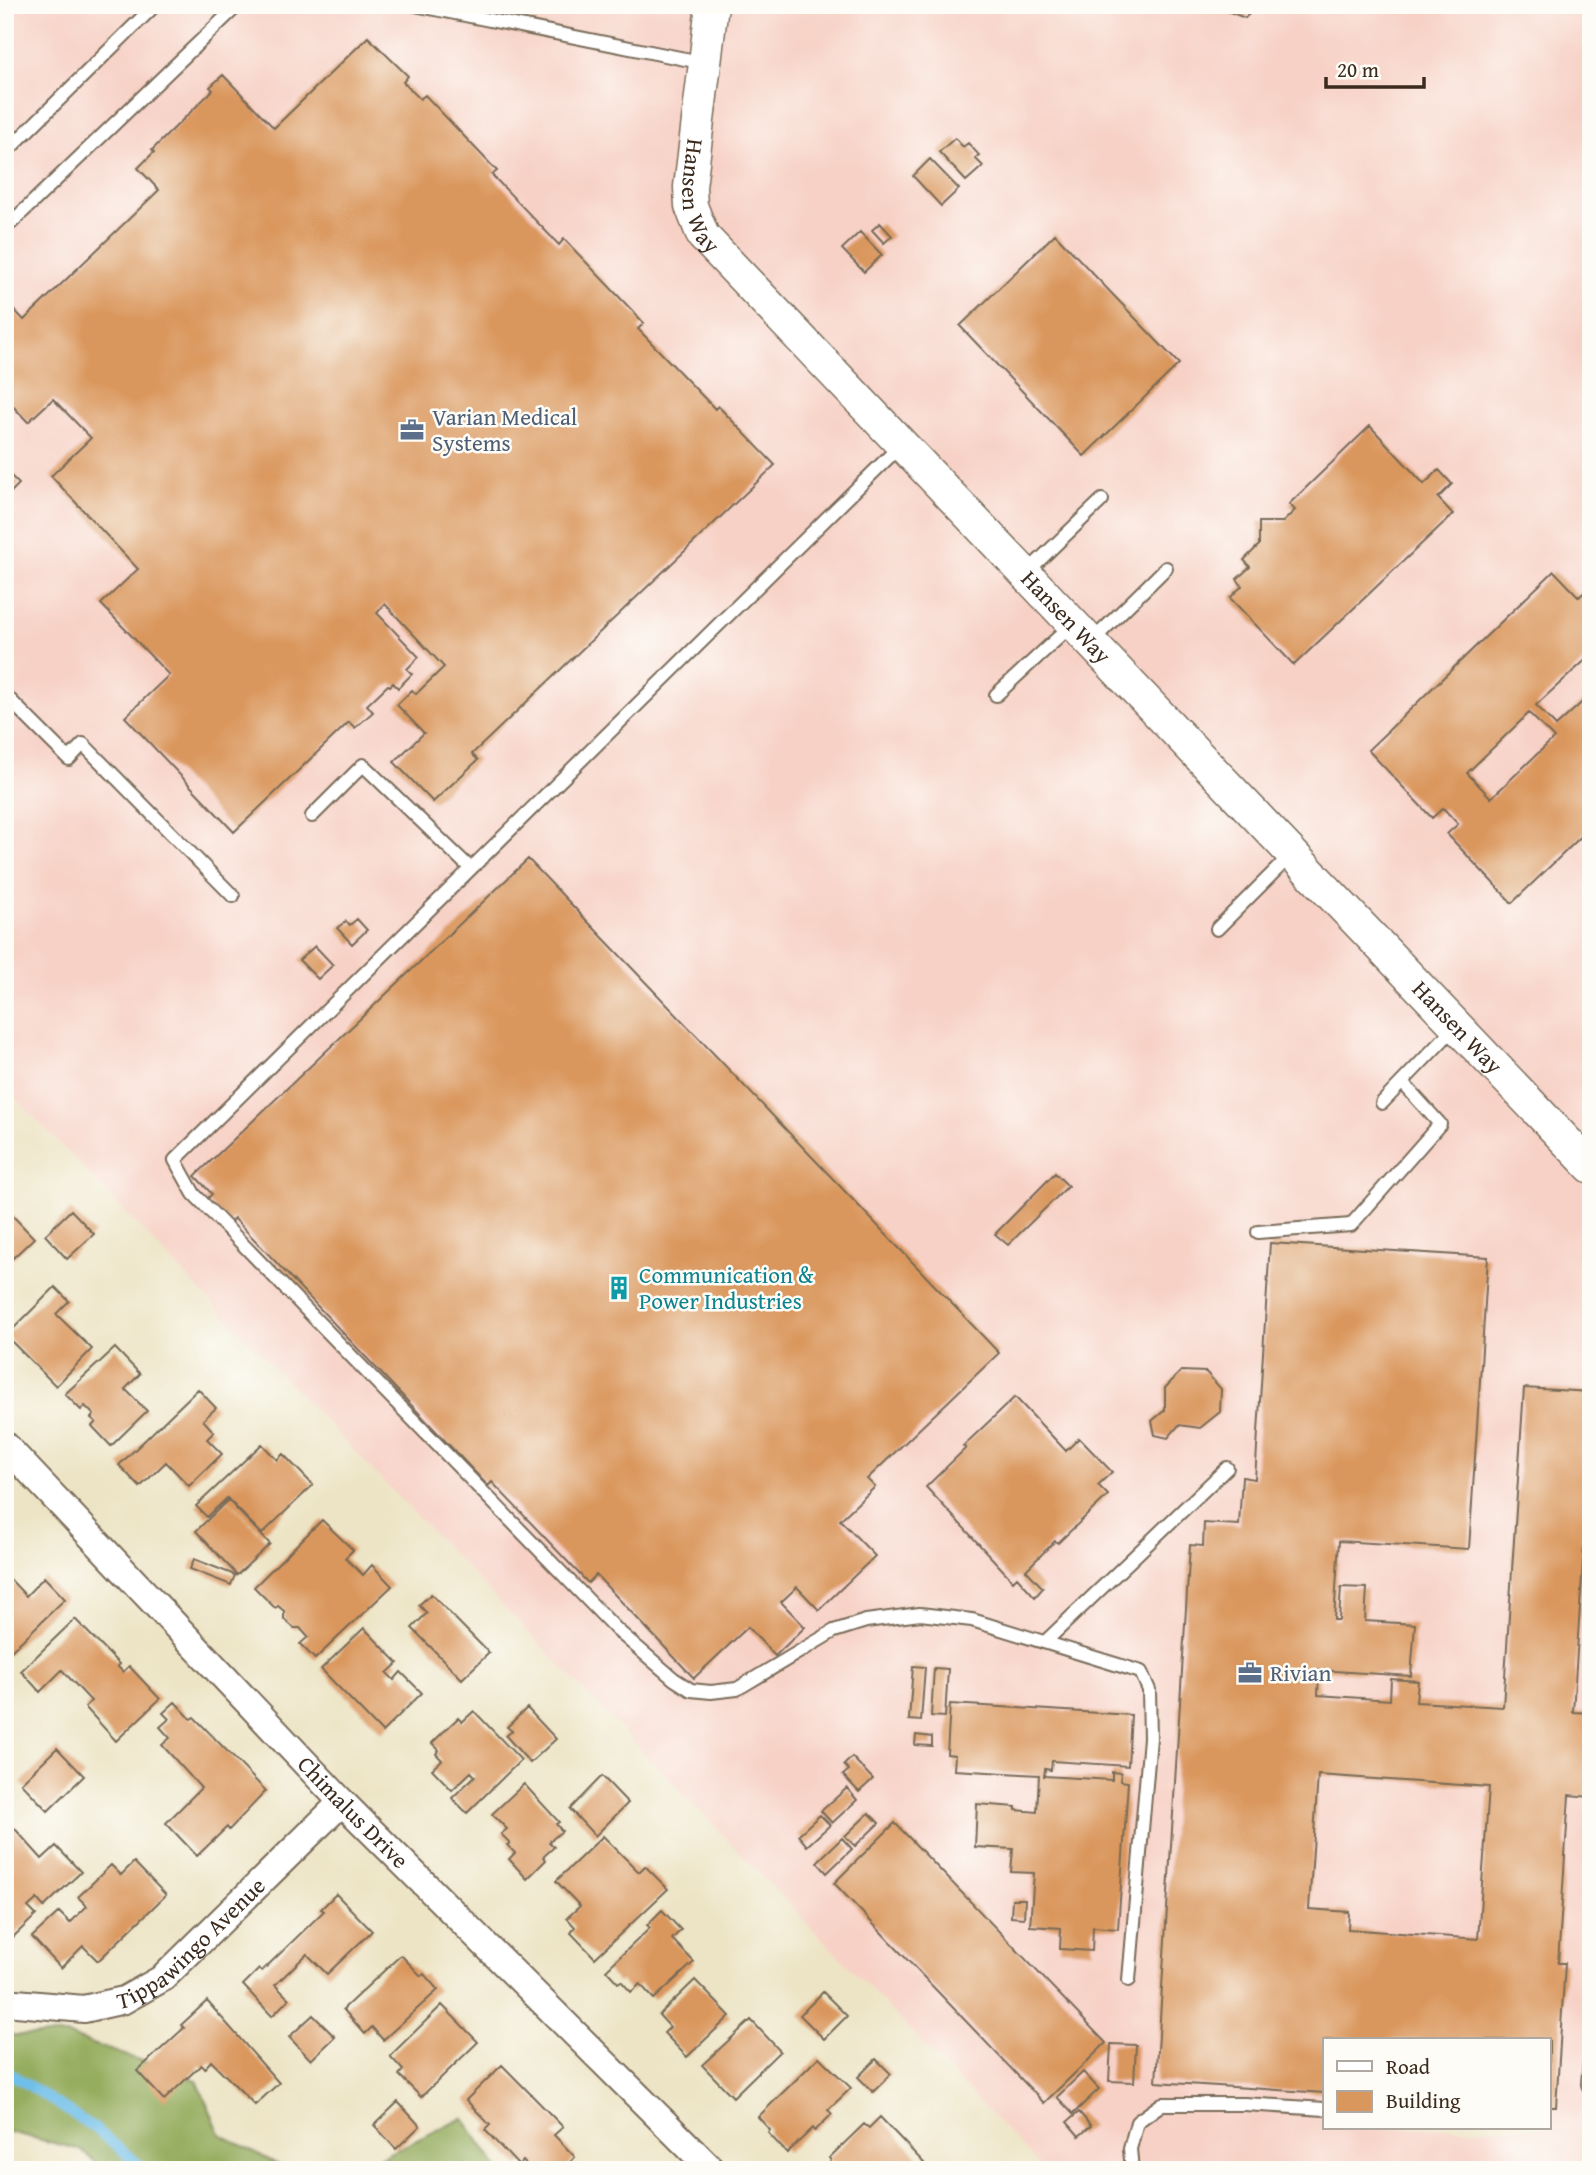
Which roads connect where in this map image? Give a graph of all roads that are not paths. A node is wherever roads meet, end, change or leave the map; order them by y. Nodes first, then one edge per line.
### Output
1 (155, 5) edge
2 (238, 5) edge
3 (415, 5) edge
4 (712, 5) edge
5 (705, 63) junction
6 (5, 153) edge
7 (5, 217) edge
8 (901, 444) junction
9 (1102, 500) dead end
10 (1166, 568) dead end
11 (1025, 574) junction
12 (1082, 633) junction
13 (5, 695) edge
14 (996, 695) dead end
15 (312, 816) dead end
16 (1292, 854) junction
17 (470, 868) junction
18 (233, 896) dead end
19 (1217, 929) dead end
20 (1456, 1026) junction
21 (1402, 1082) junction
22 (1382, 1103) dead end
23 (1591, 1167) edge
24 (1258, 1232) dead end
25 (5, 1445) edge
26 (1227, 1468) dead end
27 (1045, 1642) junction
28 (342, 1802) junction
29 (1129, 1980) dead end
30 (5, 2002) edge
31 (1591, 2049) edge
32 (1591, 2091) edge
33 (1323, 2109) edge
34 (712, 2170) edge
35 (1132, 2170) edge

1 - 6 lane
2 - 7 lane
3 - 5 lane
4 - 5 street, Hansen Way
5 - 8 street, Hansen Way
8 - 11 street, Hansen Way
8 - 17 lane
9 - 11 lane
10 - 12 lane
11 - 12 street, Hansen Way
12 - 14 lane
12 - 16 street, Hansen Way
13 - 18 lane
15 - 17 lane
16 - 19 lane
16 - 20 street, Hansen Way
17 - 27 lane
20 - 21 lane
20 - 23 street, Hansen Way
21 - 22 lane
21 - 24 lane
25 - 28 street, Chimalus Drive
26 - 27 lane
27 - 29 lane
28 - 30 street, Tippawingo Avenue
28 - 34 street, Chimalus Drive
31 - 32 lane
33 - 35 lane

